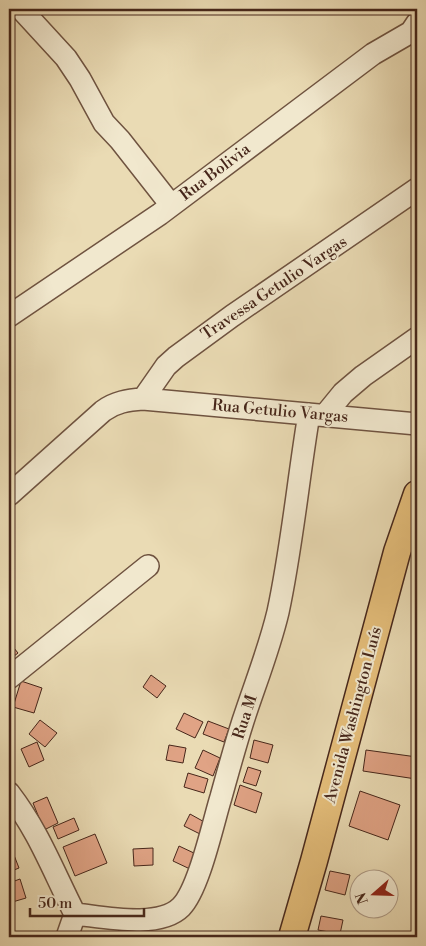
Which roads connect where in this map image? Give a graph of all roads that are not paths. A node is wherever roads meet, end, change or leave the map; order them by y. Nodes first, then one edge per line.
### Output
1 (21, 9) edge
2 (417, 23) edge
3 (417, 189) edge
4 (171, 205) junction
5 (9, 316) edge
6 (417, 338) edge
7 (143, 399) junction
8 (317, 415) junction
9 (417, 424) edge
10 (417, 494) edge
11 (9, 495) edge
12 (148, 566) dead end
13 (9, 678) edge
14 (9, 793) edge
15 (75, 914) junction
16 (68, 937) edge
17 (292, 937) edge

1 - 4 street
2 - 4 street, Rua Bolivia
3 - 7 street, Travessa Getulio Vargas
4 - 5 street, Rua Bolivia
6 - 8 street
7 - 8 street, Rua Getulio Vargas
7 - 11 street, Rua Getulio Vargas
8 - 9 street, Rua Getulio Vargas
8 - 15 street, Rua M
10 - 17 main road, Avenida Washington Luís
12 - 13 street
14 - 15 street
15 - 16 street

